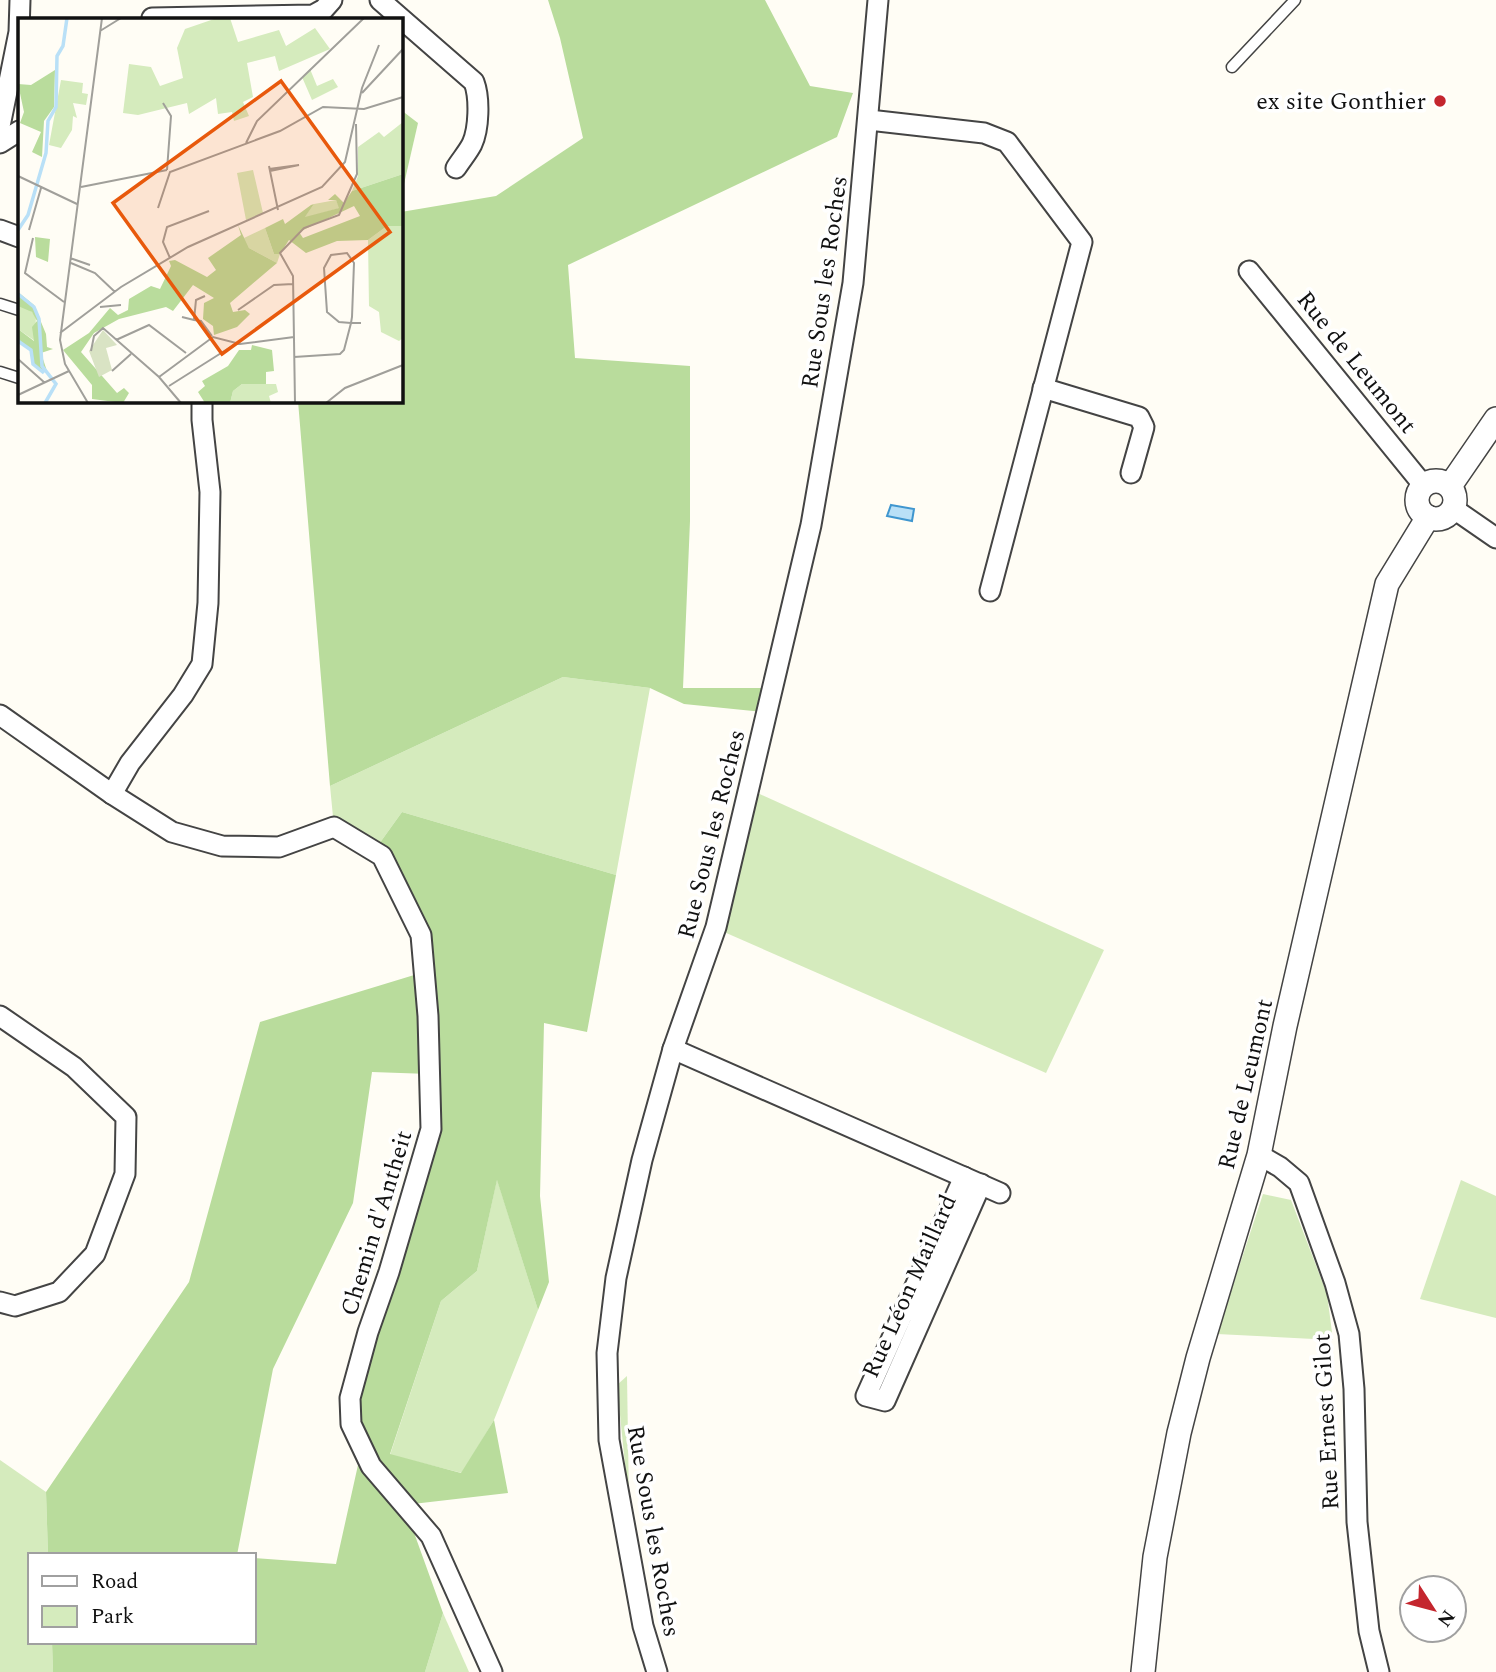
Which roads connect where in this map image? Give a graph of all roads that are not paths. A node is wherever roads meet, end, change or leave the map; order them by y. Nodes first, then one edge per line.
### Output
1 (20, 0) edge
2 (332, 0) edge
3 (380, 0) edge
4 (878, 0) edge
5 (1295, 0) edge
6 (153, 12) edge
7 (19, 18) edge
8 (401, 18) edge
9 (402, 19) edge
10 (18, 37) edge
11 (1232, 67) dead end
12 (869, 120) junction
13 (0, 126) edge
14 (18, 132) edge
15 (0, 143) edge
16 (456, 167) dead end
17 (0, 230) edge
18 (18, 237) edge
19 (1250, 271) dead end
20 (0, 304) edge
21 (18, 310) edge
22 (0, 372) edge
23 (18, 378) edge
24 (1043, 388) junction
25 (202, 402) edge
26 (1496, 419) edge
27 (1132, 473) dead end
28 (1424, 486) junction
29 (1450, 486) junction
30 (1454, 509) junction
31 (1428, 517) junction
32 (1496, 538) edge
33 (990, 591) dead end
34 (0, 715) edge
35 (112, 794) junction
36 (0, 1016) edge
37 (673, 1048) junction
38 (1259, 1155) junction
39 (972, 1181) junction
40 (1000, 1193) dead end
41 (0, 1302) edge
42 (492, 1672) edge
43 (657, 1672) edge
44 (1143, 1672) edge
45 (1379, 1672) edge

1 - 7 street
2 - 6 street
3 - 8 street
4 - 12 street, Rue Sous les Roches
5 - 11 lane
9 - 16 street
10 - 13 street
12 - 24 street
12 - 37 street, Rue Sous les Roches
14 - 15 street
17 - 18 street
19 - 28 street, Rue de Leumont
20 - 21 lane
22 - 23 lane
24 - 27 street
24 - 33 street
25 - 35 street
26 - 29 street
28 - 29 street
28 - 31 street
29 - 30 street
30 - 31 street
30 - 32 street
31 - 38 street, Rue de Leumont
34 - 35 street, Chemin d'Antheit
35 - 42 street, Chemin d'Antheit
36 - 41 street
37 - 39 street, Rue Léon Maillard
37 - 43 street, Rue Sous les Roches
38 - 44 street, Rue de Leumont
38 - 45 street, Rue Ernest Gilot
39 - 39 street, Rue Léon Maillard
39 - 40 street, Rue Léon Maillard

